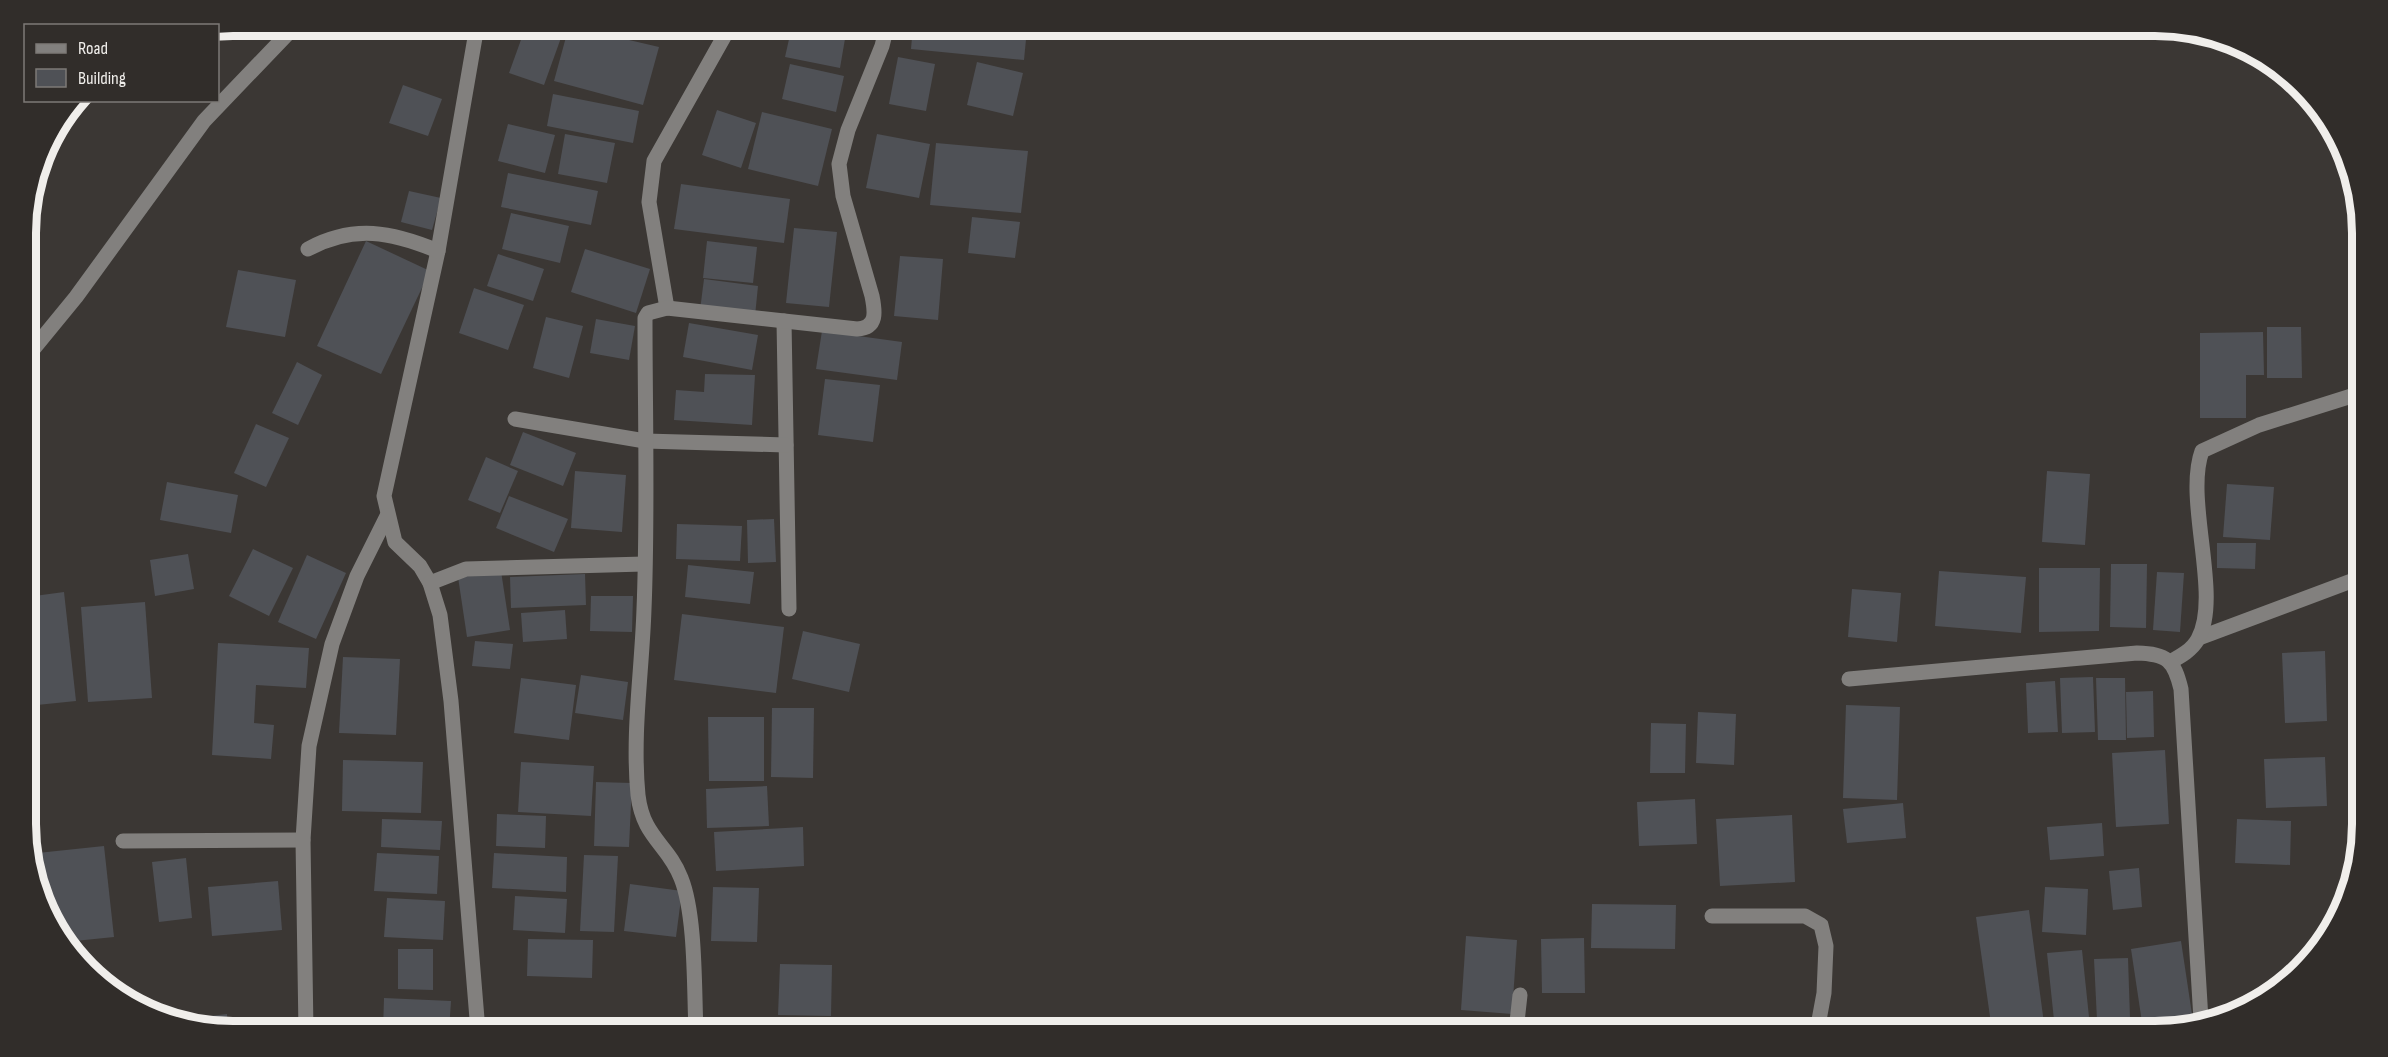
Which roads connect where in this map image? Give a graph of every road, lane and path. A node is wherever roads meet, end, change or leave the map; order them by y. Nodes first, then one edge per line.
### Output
1 (285, 36) edge
2 (475, 36) edge
3 (724, 36) edge
4 (884, 36) edge
5 (308, 249) dead end
6 (438, 251) junction
7 (667, 308) junction
8 (784, 321) junction
9 (36, 346) edge
10 (2352, 396) edge
11 (515, 419) dead end
12 (645, 441) junction
13 (786, 445) junction
14 (387, 516) junction
15 (644, 564) junction
16 (2352, 580) edge
17 (430, 583) junction
18 (789, 609) dead end
19 (2199, 638) junction
20 (2170, 662) junction
21 (1849, 679) dead end
22 (303, 840) junction
23 (123, 841) dead end
24 (1712, 916) dead end
25 (1520, 995) dead end
26 (2201, 1015) edge
27 (306, 1021) edge
28 (477, 1021) edge
29 (696, 1021) edge
30 (1517, 1021) edge
31 (1818, 1021) edge

1 - 9 street
2 - 6 street
3 - 7 street
4 - 8 street
5 - 6 street
6 - 14 street
7 - 8 street
7 - 12 street
8 - 13 street
10 - 19 street
11 - 12 street
12 - 13 street
12 - 15 street
13 - 18 street
14 - 17 street
14 - 22 street
15 - 17 street
15 - 29 street
16 - 19 street
17 - 28 street
19 - 20 street
20 - 21 street
20 - 26 street
22 - 23 street
22 - 27 street
24 - 31 street
25 - 30 street

